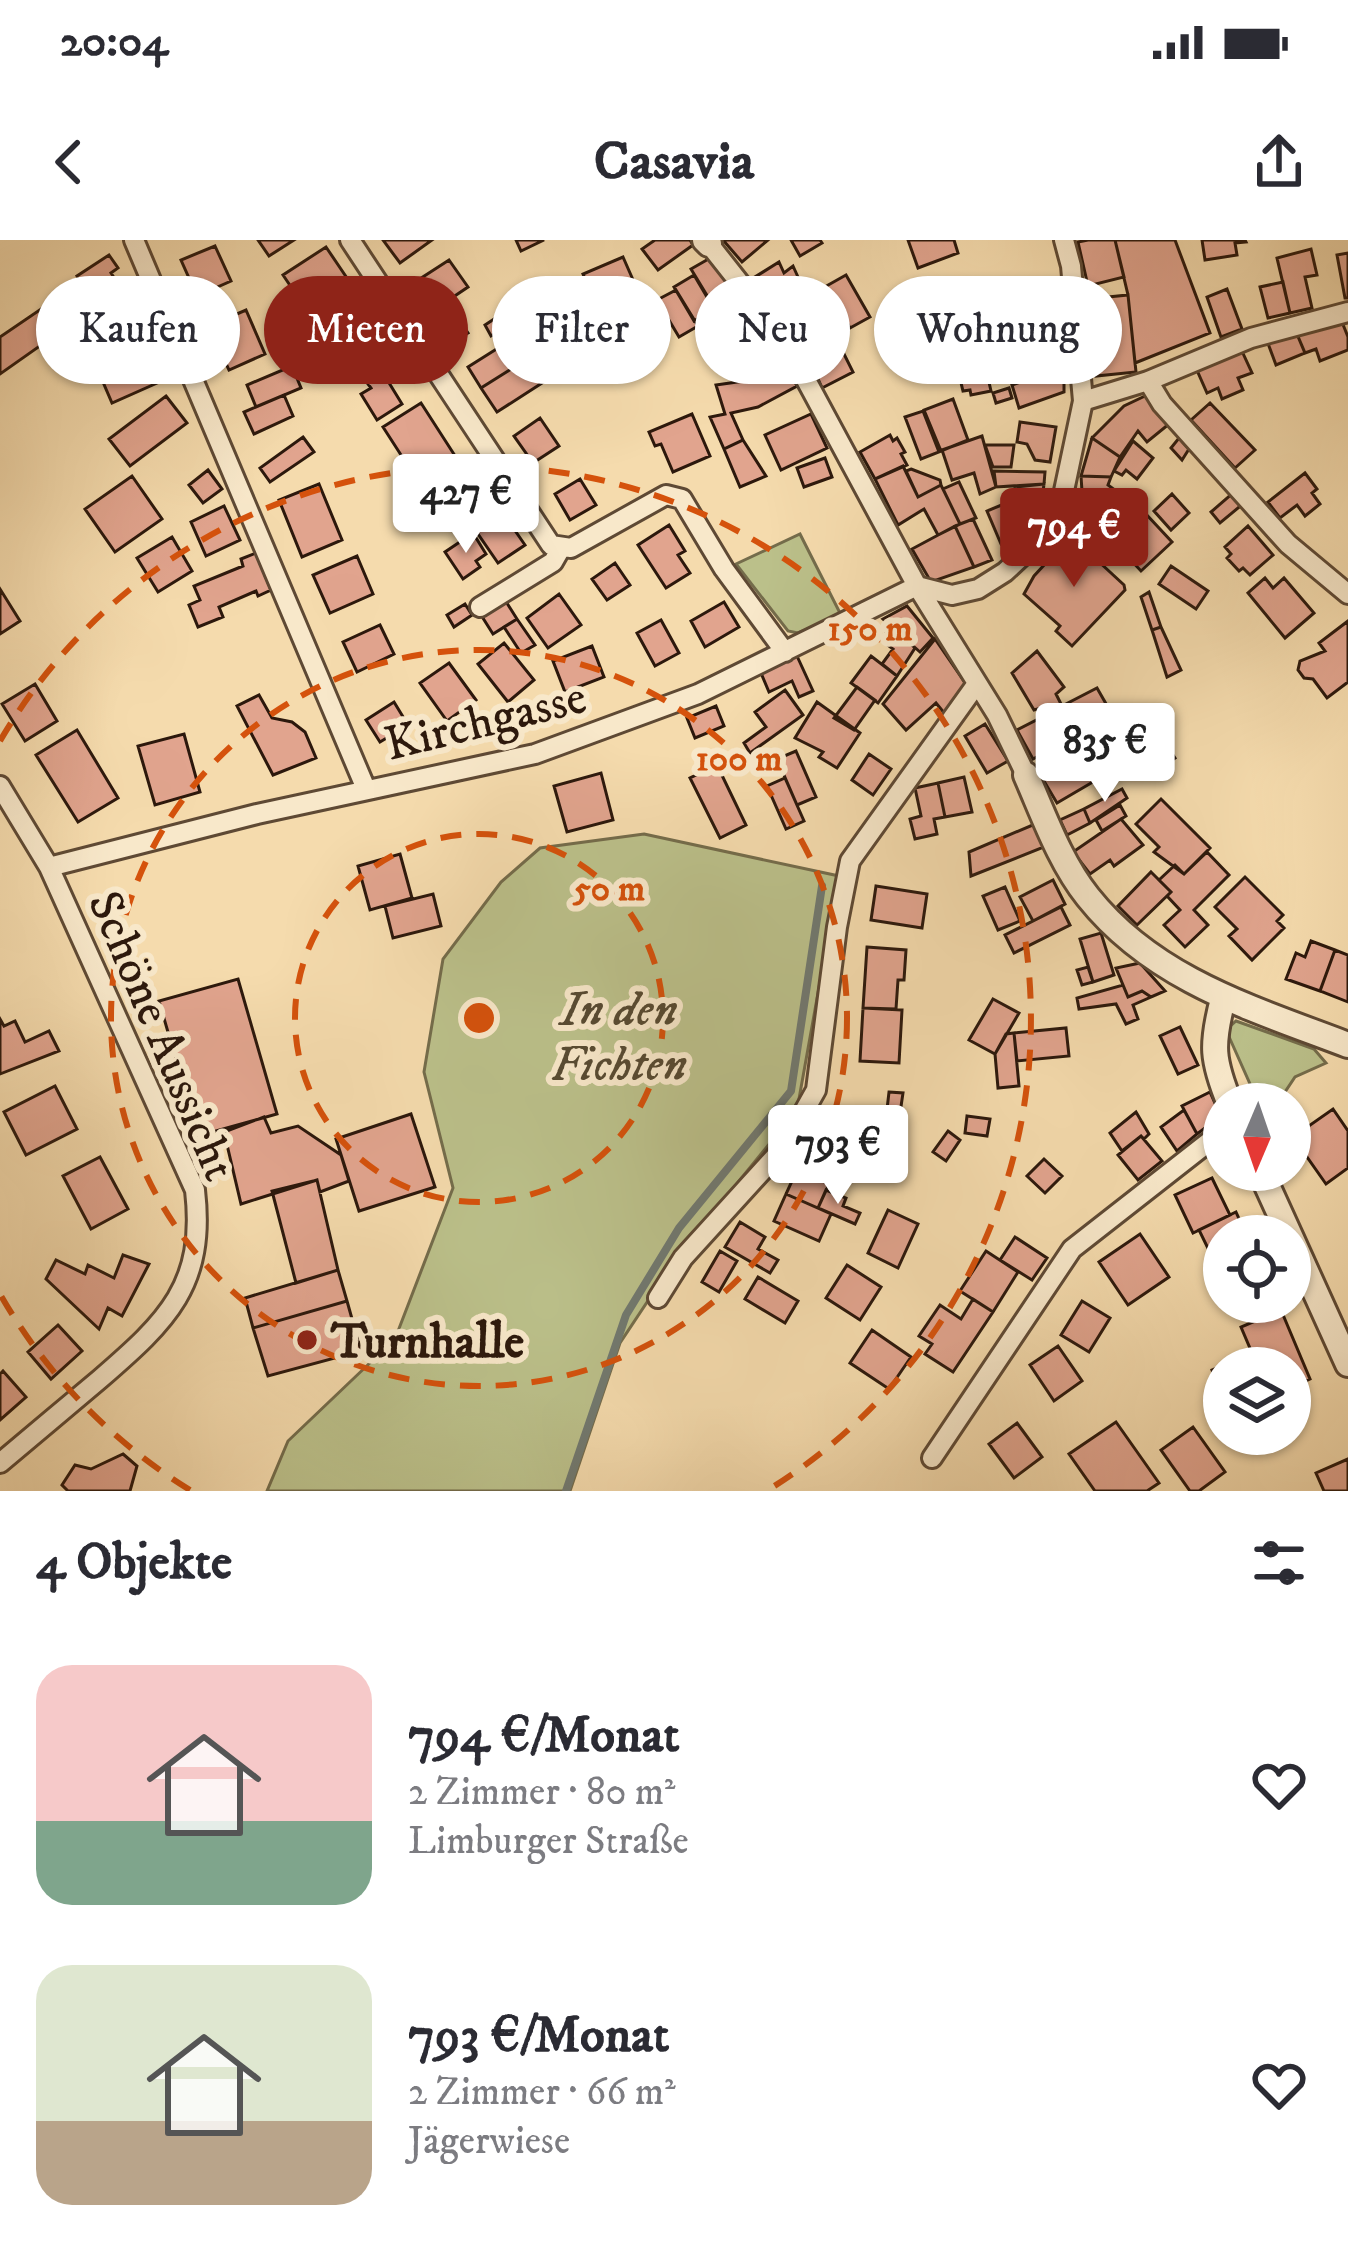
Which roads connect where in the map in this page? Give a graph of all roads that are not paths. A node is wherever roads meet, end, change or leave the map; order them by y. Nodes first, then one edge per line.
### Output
1 (134, 240) edge
2 (350, 240) edge
3 (1064, 240) edge
4 (707, 242) edge
5 (1348, 312) edge
6 (1148, 381) junction
7 (1083, 401) junction
8 (561, 548) junction
9 (917, 586) junction
10 (1348, 594) edge
11 (480, 608) dead end
12 (785, 652) junction
13 (976, 685) junction
14 (1025, 775) joint
15 (0, 786) edge
16 (366, 789) junction
17 (49, 867) junction
18 (1222, 999) junction
19 (1348, 1045) edge
20 (1221, 1083) edge
21 (1203, 1146) edge
22 (1311, 1282) edge
23 (658, 1298) dead end
24 (1348, 1364) edge
25 (932, 1458) dead end
26 (0, 1463) edge

1 - 16 street
2 - 8 street
3 - 7 street
4 - 9 street
5 - 6 street
6 - 7 street
6 - 10 street
7 - 9 street
8 - 11 street
8 - 12 street
9 - 12 street, Kirchgasse
9 - 13 street
12 - 16 street, Kirchgasse
13 - 14 street
13 - 23 street
14 - 18 street
15 - 17 street, Schöne Aussicht
16 - 17 street, Kirchgasse
17 - 26 street, Schöne Aussicht
18 - 19 street
18 - 20 street
21 - 25 street
22 - 24 street

